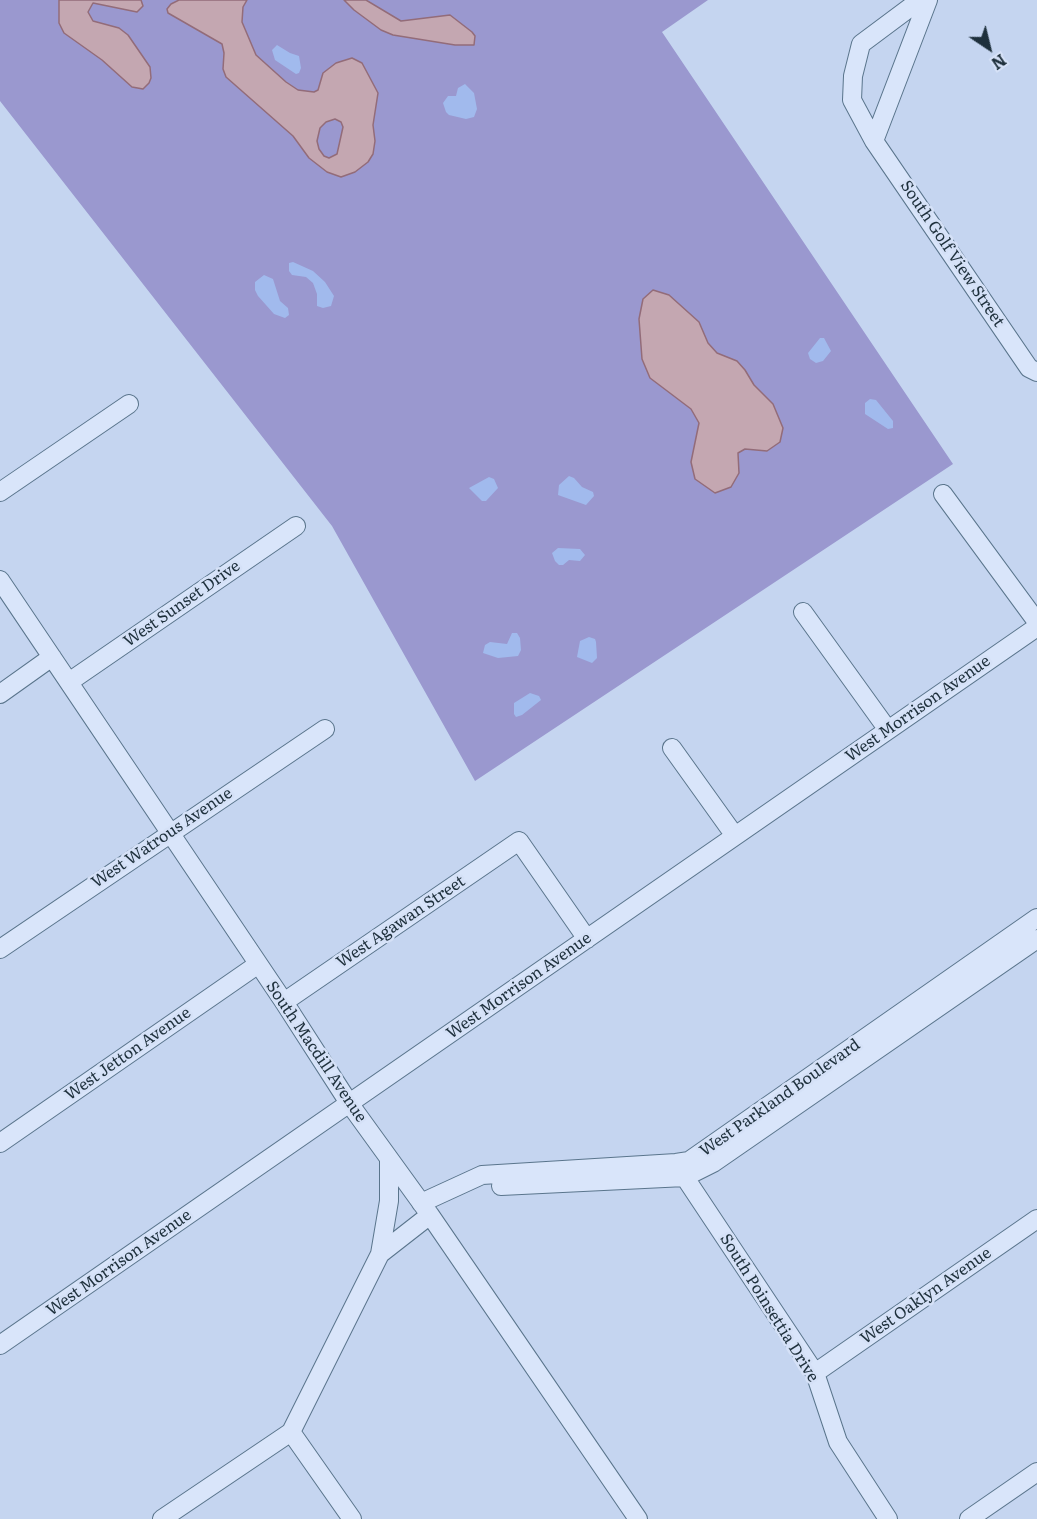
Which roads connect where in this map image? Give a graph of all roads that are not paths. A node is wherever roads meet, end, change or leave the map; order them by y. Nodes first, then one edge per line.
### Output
1 (920, 0) edge
2 (928, 0) edge
3 (874, 141) junction
4 (1034, 373) edge
5 (129, 404) dead end
6 (0, 492) edge
7 (943, 494) dead end
8 (296, 526) dead end
9 (0, 580) edge
10 (803, 612) dead end
11 (1037, 622) edge
12 (1037, 627) edge
13 (52, 657) junction
14 (69, 682) junction
15 (0, 694) edge
16 (325, 729) dead end
17 (888, 730) junction
18 (672, 748) dead end
19 (170, 833) junction
20 (735, 836) junction
21 (1037, 918) edge
22 (587, 939) junction
23 (1037, 939) edge
24 (0, 949) edge
25 (257, 964) junction
26 (284, 1002) junction
27 (349, 1103) junction
28 (0, 1143) edge
29 (389, 1159) junction
30 (680, 1170) junction
31 (425, 1209) junction
32 (1037, 1219) edge
33 (381, 1254) junction
34 (0, 1345) edge
35 (815, 1373) junction
36 (291, 1432) junction
37 (1037, 1472) edge
38 (162, 1519) edge
39 (352, 1519) edge
40 (638, 1519) edge
41 (888, 1519) edge
42 (969, 1519) edge

1 - 3 street, South Golf View Street
2 - 3 street
3 - 4 street, South Golf View Street
5 - 6 street
7 - 11 street
8 - 14 street, West Sunset Drive
9 - 13 street, South Macdill Avenue
10 - 17 street
12 - 17 street, West Morrison Avenue
13 - 14 street, South Macdill Avenue
13 - 15 street
14 - 19 street, South Macdill Avenue
16 - 19 street, West Watrous Avenue
17 - 20 street, West Morrison Avenue
18 - 20 street
19 - 24 street, West Watrous Avenue
19 - 25 street, South Macdill Avenue
20 - 22 street, West Morrison Avenue
21 - 30 street, West Parkland Boulevard
22 - 26 street, West Agawan Street
22 - 27 street, West Morrison Avenue
23 - 30 street, West Parkland Boulevard
25 - 26 street, South Macdill Avenue
25 - 28 street, West Jetton Avenue
26 - 27 street, South Macdill Avenue
27 - 29 street, South Macdill Avenue
27 - 34 street, West Morrison Avenue
29 - 31 street, South Macdill Avenue
29 - 33 street, West Parkland Boulevard
30 - 31 street, West Parkland Boulevard
30 - 35 street, South Poinsettia Drive
31 - 33 street, West Parkland Boulevard
31 - 40 street, South Macdill Avenue
32 - 35 street, West Oaklyn Avenue
33 - 36 street, West Parkland Boulevard
35 - 41 street, South Poinsettia Drive
36 - 38 street, West Parkland Boulevard
36 - 39 street
37 - 42 street

